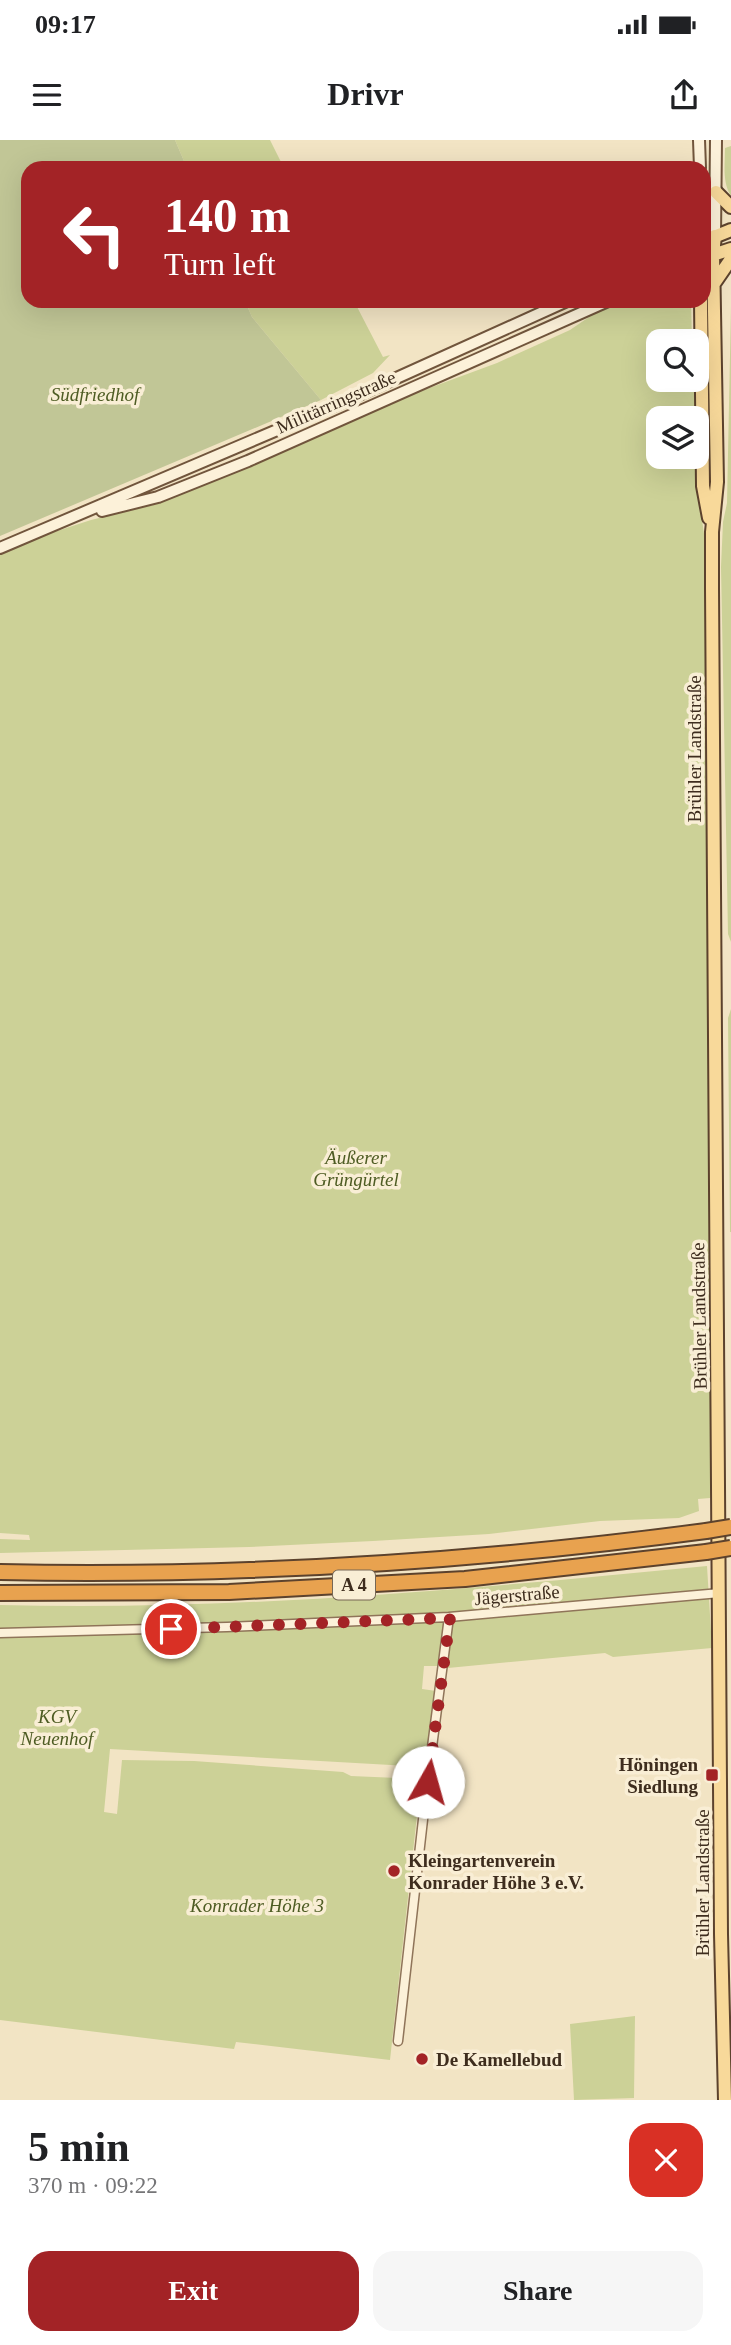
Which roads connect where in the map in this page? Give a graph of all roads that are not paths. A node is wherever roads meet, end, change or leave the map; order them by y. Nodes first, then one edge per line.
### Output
1 (699, 140) edge
2 (716, 140) edge
3 (700, 161) edge
4 (716, 192) junction
5 (731, 207) edge
6 (711, 226) edge
7 (731, 230) edge
8 (711, 238) edge
9 (731, 249) edge
10 (711, 255) edge
11 (731, 259) edge
12 (711, 274) edge
13 (713, 286) junction
14 (551, 308) edge
15 (592, 308) edge
16 (701, 308) edge
17 (72, 518) junction
18 (712, 532) junction
19 (0, 548) edge
20 (731, 1527) edge
21 (731, 1548) edge
22 (0, 1572) edge
23 (0, 1593) edge
24 (720, 1593) junction
25 (450, 1618) junction
26 (0, 1633) edge
27 (398, 2041) dead end
28 (725, 2100) edge

1 - 3 main road
2 - 4 main road
4 - 5 main road
4 - 6 main road
7 - 8 main road
9 - 10 main road
11 - 13 main road
12 - 13 main road, Brühler Landstraße
13 - 18 main road, Brühler Landstraße
14 - 17 main road, Militärringstraße
15 - 17 main road, Militärringstraße
16 - 18 main road, Brühler Landstraße
17 - 19 main road, Militärringstraße
18 - 24 main road, Brühler Landstraße
20 - 22 highway, A 4, bridge
21 - 23 highway, A 4, bridge
24 - 25 street, Jägerstraße
24 - 28 main road, Brühler Landstraße
25 - 26 street
25 - 27 street, Jägerstraße

